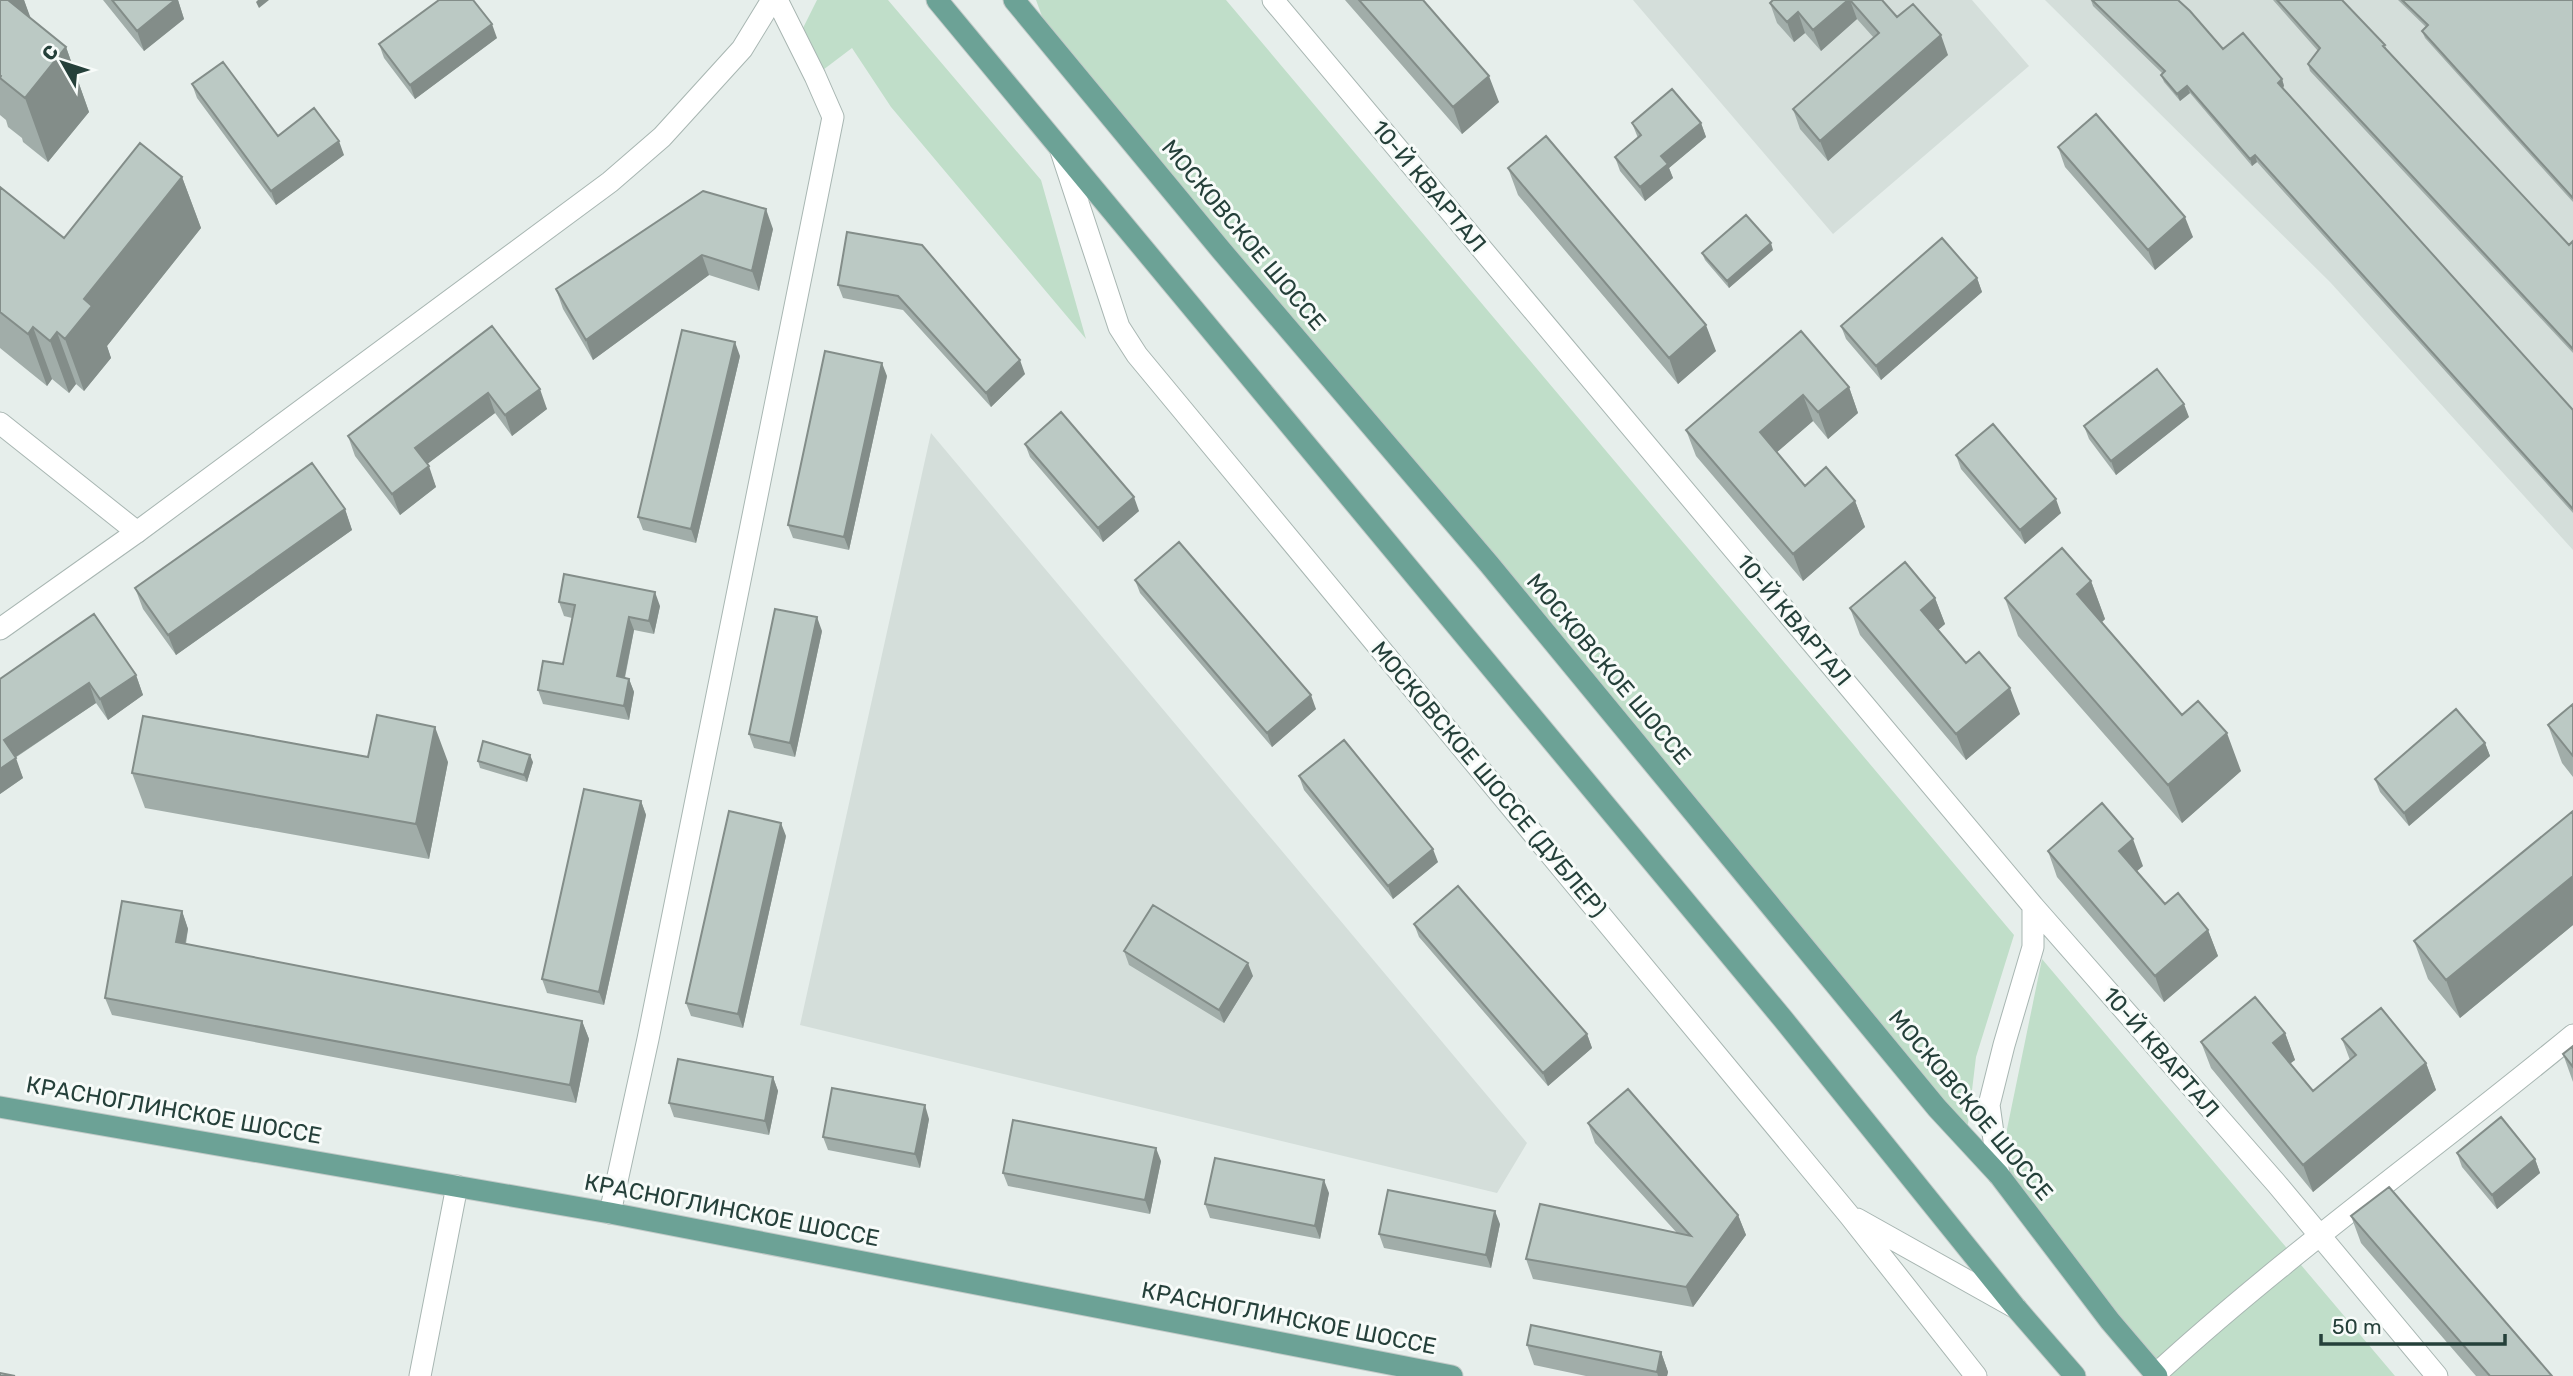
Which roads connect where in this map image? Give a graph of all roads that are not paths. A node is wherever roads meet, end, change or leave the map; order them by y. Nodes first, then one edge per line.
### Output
1 (775, 0) edge
2 (937, 0) edge
3 (1014, 0) edge
4 (1273, 0) edge
5 (1061, 151) junction
6 (0, 423) edge
7 (137, 532) junction
8 (0, 629) edge
9 (2034, 906) junction
10 (2573, 1035) edge
11 (0, 1107) edge
12 (1999, 1175) junction
13 (457, 1186) junction
14 (610, 1213) junction
15 (1849, 1215) junction
16 (2320, 1235) junction
17 (2016, 1308) junction
18 (2155, 1375) edge
19 (420, 1376) edge
20 (1452, 1376) edge
21 (1976, 1376) edge
22 (2075, 1376) edge
23 (2437, 1376) edge

1 - 7 street
1 - 14 street
2 - 5 main road
3 - 12 main road, МОСКОВСКОЕ ШОССЕ
4 - 9 street, 10-Й КВАРТАЛ
5 - 15 street, МОСКОВСКОЕ ШОССЕ (ДУБЛЕР)
5 - 17 main road
6 - 7 street
7 - 8 street
9 - 12 street
9 - 16 street, 10-Й КВАРТАЛ
10 - 16 street
11 - 13 main road, КРАСНОГЛИНСКОЕ ШОССЕ
12 - 18 main road, МОСКОВСКОЕ ШОССЕ
13 - 14 main road, КРАСНОГЛИНСКОЕ ШОССЕ
13 - 19 street
14 - 20 main road, КРАСНОГЛИНСКОЕ ШОССЕ
15 - 17 street
15 - 21 street, МОСКОВСКОЕ ШОССЕ (ДУБЛЕР)
16 - 18 street
16 - 23 street, 10-Й КВАРТАЛ
17 - 22 main road

